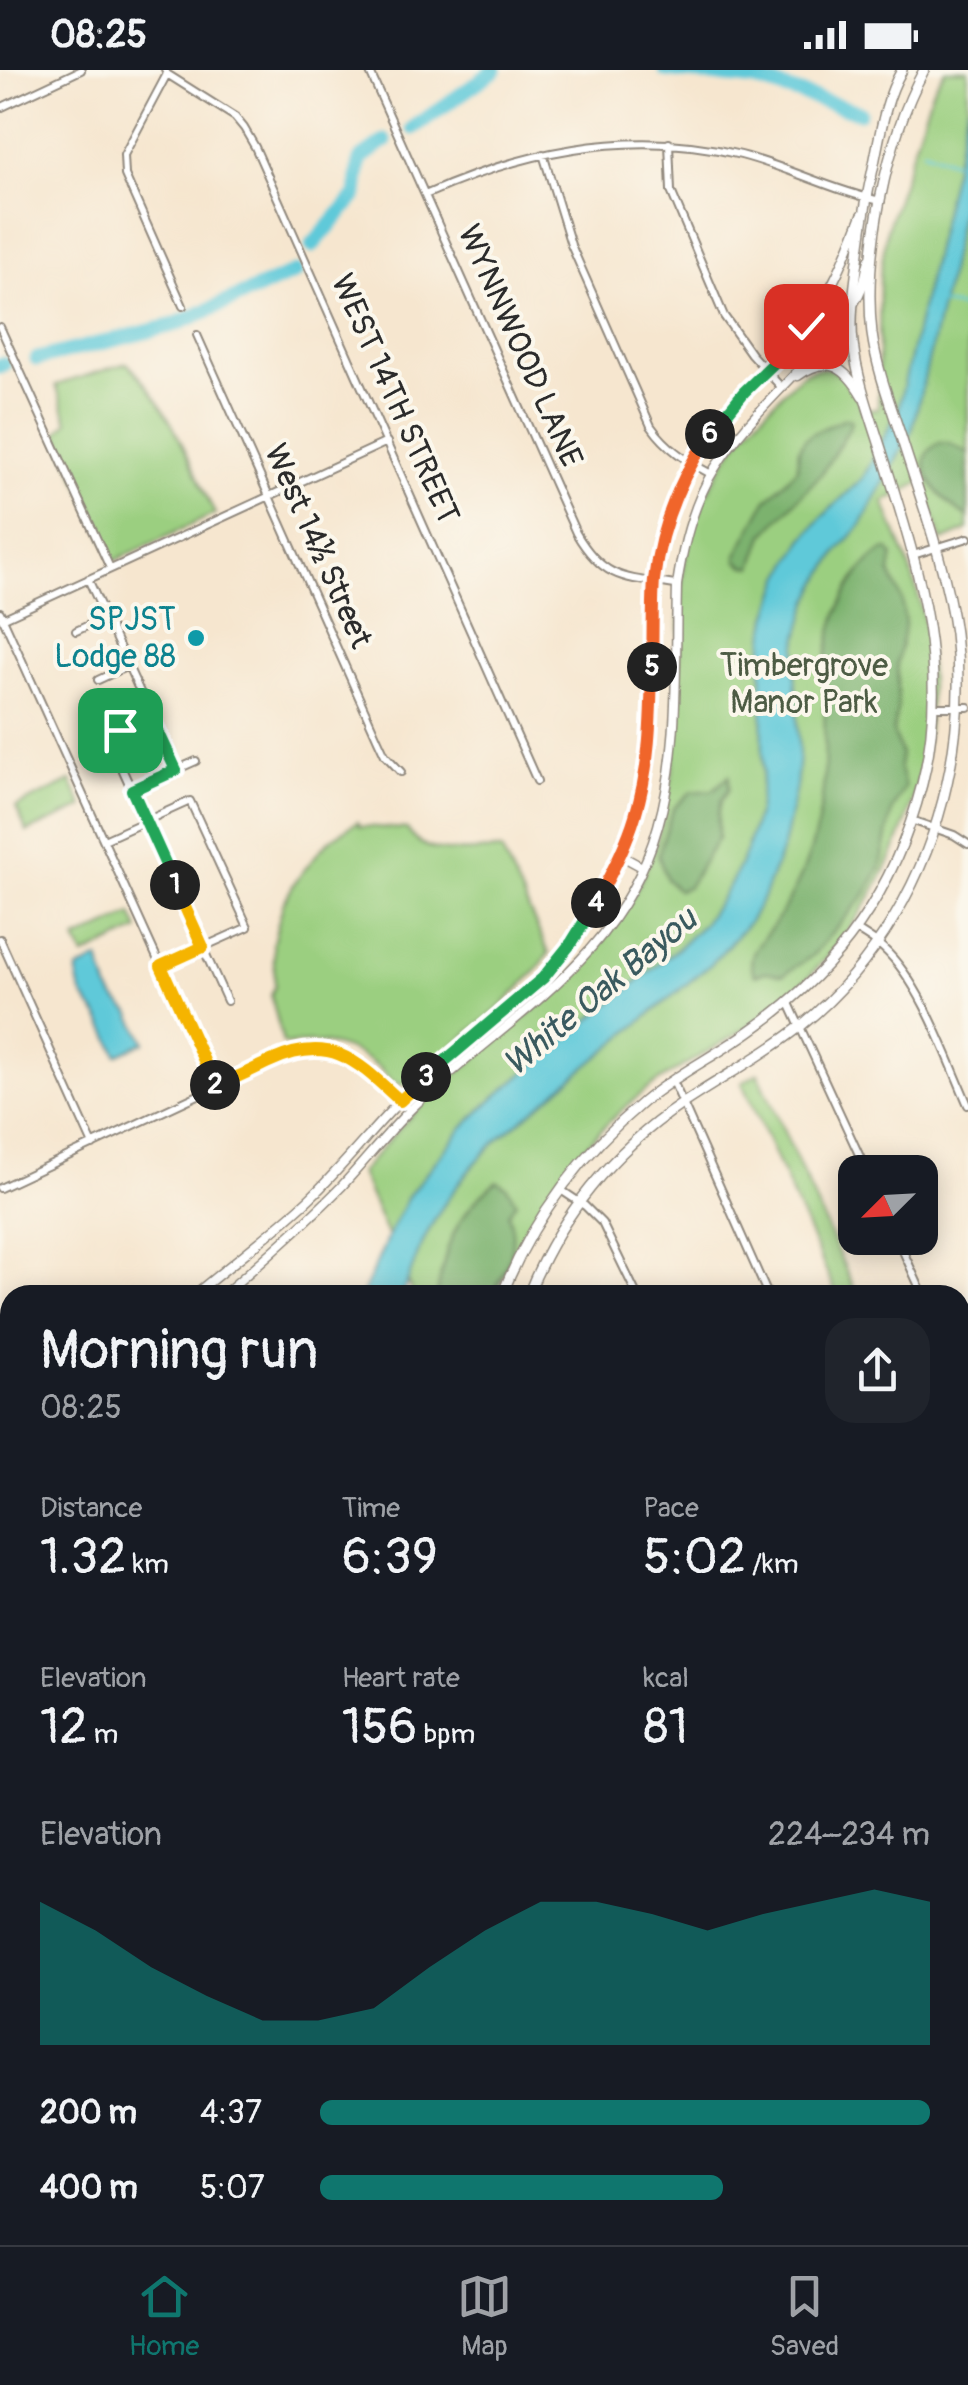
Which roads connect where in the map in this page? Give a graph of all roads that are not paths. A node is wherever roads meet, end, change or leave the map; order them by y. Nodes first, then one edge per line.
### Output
1 (81, 70) edge
2 (369, 70) edge
3 (902, 70) edge
4 (924, 70) edge
5 (166, 72) edge
6 (0, 108) edge
7 (669, 144) junction
8 (543, 154) junction
9 (425, 196) junction
10 (881, 201) junction
11 (865, 203) junction
12 (872, 252) junction
13 (853, 305) junction
14 (184, 306) dead end
15 (0, 328) edge
16 (196, 335) dead end
17 (767, 370) junction
18 (782, 388) junction
19 (869, 408) junction
20 (387, 442) junction
21 (691, 463) junction
22 (711, 474) junction
23 (270, 497) junction
24 (968, 538) edge
25 (935, 549) junction
26 (913, 555) junction
27 (110, 568) junction
28 (88, 578) junction
29 (654, 582) junction
30 (677, 584) junction
31 (1, 617) edge
32 (106, 617) junction
33 (76, 631) dead end
34 (128, 666) junction
35 (98, 680) dead end
36 (933, 707) junction
37 (963, 707) edge
38 (151, 716) junction
39 (120, 730) dead end
40 (196, 762) dead end
41 (120, 764) dead end
42 (176, 770) junction
43 (401, 772) dead end
44 (537, 782) dead end
45 (132, 790) junction
46 (912, 820) junction
47 (146, 821) junction
48 (934, 828) junction
49 (103, 840) junction
50 (968, 844) edge
51 (620, 855) junction
52 (642, 867) junction
53 (857, 930) junction
54 (0, 939) edge
55 (877, 944) junction
56 (203, 947) junction
57 (161, 966) junction
58 (228, 1001) dead end
59 (788, 1003) junction
60 (800, 1027) junction
61 (673, 1080) junction
62 (216, 1086) junction
63 (400, 1101) junction
64 (683, 1103) junction
65 (968, 1105) edge
66 (410, 1110) junction
67 (93, 1144) junction
68 (859, 1155) edge
69 (0, 1188) edge
70 (561, 1190) junction
71 (579, 1202) junction
72 (288, 1218) junction
73 (297, 1228) junction
74 (905, 1255) edge
75 (206, 1285) edge
76 (234, 1285) edge
77 (506, 1285) edge
78 (533, 1285) edge
79 (632, 1285) edge
80 (764, 1285) edge
81 (918, 1285) edge

1 - 6 street
2 - 9 street, WYNNWOOD LANE
3 - 11 main road
4 - 10 main road
5 - 14 street
5 - 20 street, WEST 14TH STREET
7 - 8 street
7 - 11 street
7 - 17 street
8 - 9 street
8 - 21 street
9 - 29 street, WYNNWOOD LANE
10 - 11 street
10 - 12 main road
11 - 13 main road
11 - 17 street
12 - 13 street
12 - 25 main road
13 - 18 street
13 - 19 main road
15 - 27 street
16 - 23 street, West 14½ Street
17 - 18 street
17 - 21 street
18 - 19 street
18 - 22 street
19 - 26 main road
20 - 23 street
20 - 44 street, WEST 14TH STREET
21 - 22 street
21 - 29 street
22 - 30 street
23 - 27 street
23 - 43 street, West 14½ Street
24 - 25 street
25 - 26 street
25 - 37 main road
26 - 36 main road
27 - 28 street
28 - 31 street
28 - 32 street
29 - 30 street, WYNNWOOD LANE
29 - 51 street
30 - 52 street
31 - 49 street
32 - 33 street
32 - 34 street
34 - 35 street
34 - 38 street
36 - 37 street
36 - 46 main road
37 - 48 main road
38 - 39 street
38 - 42 street
40 - 42 street
41 - 45 street
42 - 45 street
45 - 47 street
46 - 48 street
46 - 53 main road
47 - 49 street
47 - 56 street
47 - 56 street
48 - 50 street
48 - 55 main road
49 - 57 street
51 - 52 street
51 - 63 street
52 - 66 street
53 - 55 street
53 - 59 main road
54 - 67 street
55 - 60 main road
55 - 65 street
56 - 57 street
56 - 58 street
57 - 62 street
59 - 60 street
59 - 61 main road
60 - 64 main road
60 - 68 street
61 - 64 street
61 - 70 main road
62 - 63 street
62 - 67 street
63 - 66 street
63 - 72 street
64 - 71 main road
64 - 80 street
66 - 73 street
67 - 69 street
70 - 71 street
70 - 77 main road
71 - 78 main road
71 - 79 street
72 - 73 street
72 - 75 street
73 - 76 street
74 - 81 street

